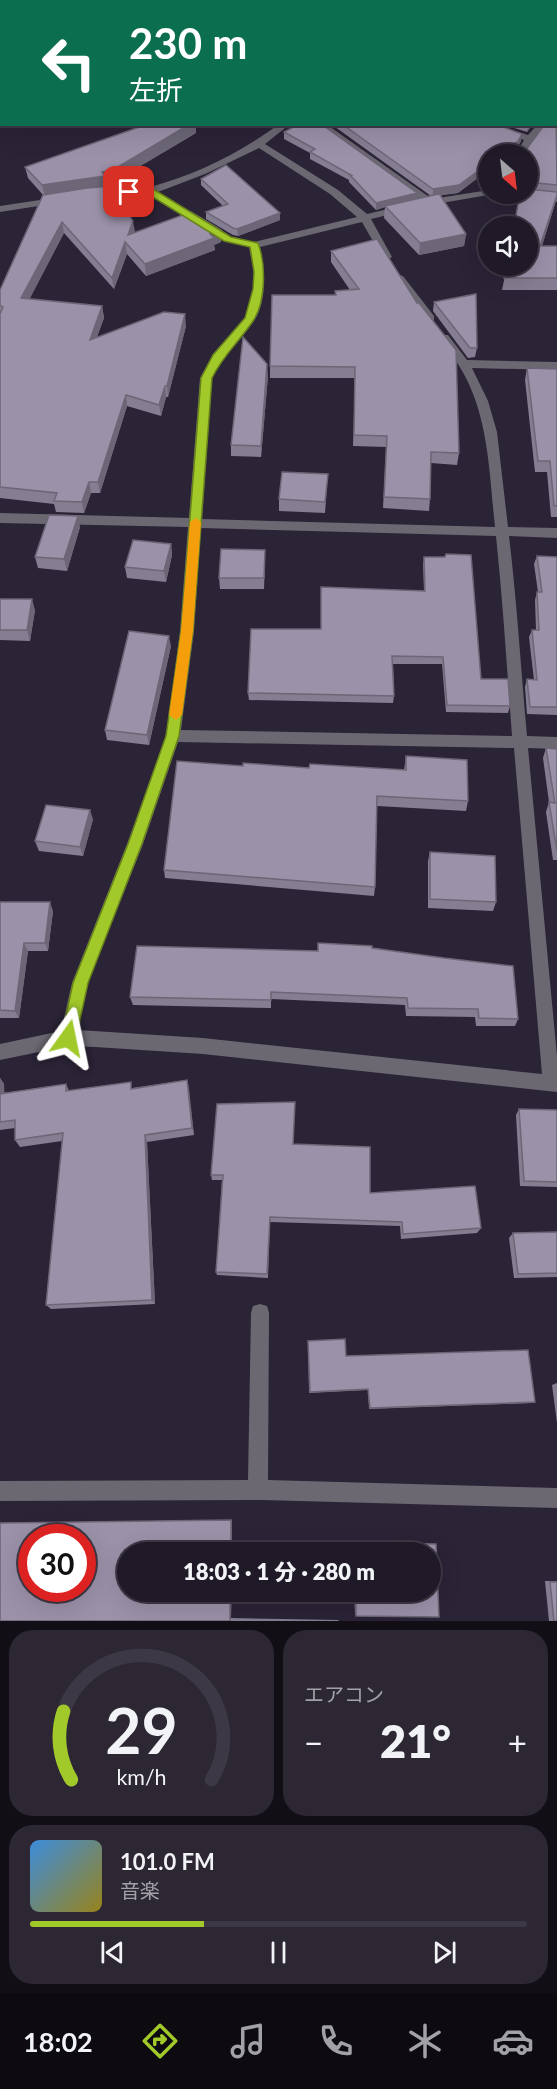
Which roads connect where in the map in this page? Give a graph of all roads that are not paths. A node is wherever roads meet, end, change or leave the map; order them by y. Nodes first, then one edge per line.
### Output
1 (283, 126) edge
2 (322, 126) edge
3 (488, 126) edge
4 (542, 126) edge
5 (530, 139) junction
6 (259, 144) junction
7 (527, 144) edge
8 (150, 191) junction
9 (88, 194) edge
10 (478, 195) edge
11 (76, 196) edge
12 (538, 197) edge
13 (557, 199) edge
14 (430, 202) junction
15 (0, 209) edge
16 (366, 219) junction
17 (254, 245) junction
18 (464, 364) junction
19 (557, 366) edge
20 (0, 518) edge
21 (196, 523) junction
22 (501, 532) junction
23 (557, 533) edge
24 (173, 736) junction
25 (521, 743) junction
26 (557, 743) edge
27 (68, 1038) junction
28 (0, 1052) edge
29 (554, 1083) edge
30 (260, 1313) dead end
31 (262, 1490) junction
32 (0, 1491) edge
33 (557, 1497) edge

1 - 6 street
2 - 14 street
3 - 5 street
4 - 5 street
5 - 7 street
6 - 8 street
6 - 16 street
8 - 9 street
8 - 17 street
10 - 14 street
11 - 15 street
12 - 13 street
14 - 16 street
16 - 17 street
16 - 18 street
17 - 21 street
18 - 19 street
18 - 22 street
20 - 21 street
21 - 22 street
21 - 24 street
22 - 23 street
22 - 25 street
24 - 25 street
24 - 27 street
25 - 26 street
25 - 29 street
27 - 28 street
27 - 29 street
30 - 31 street
31 - 32 street
31 - 33 street

